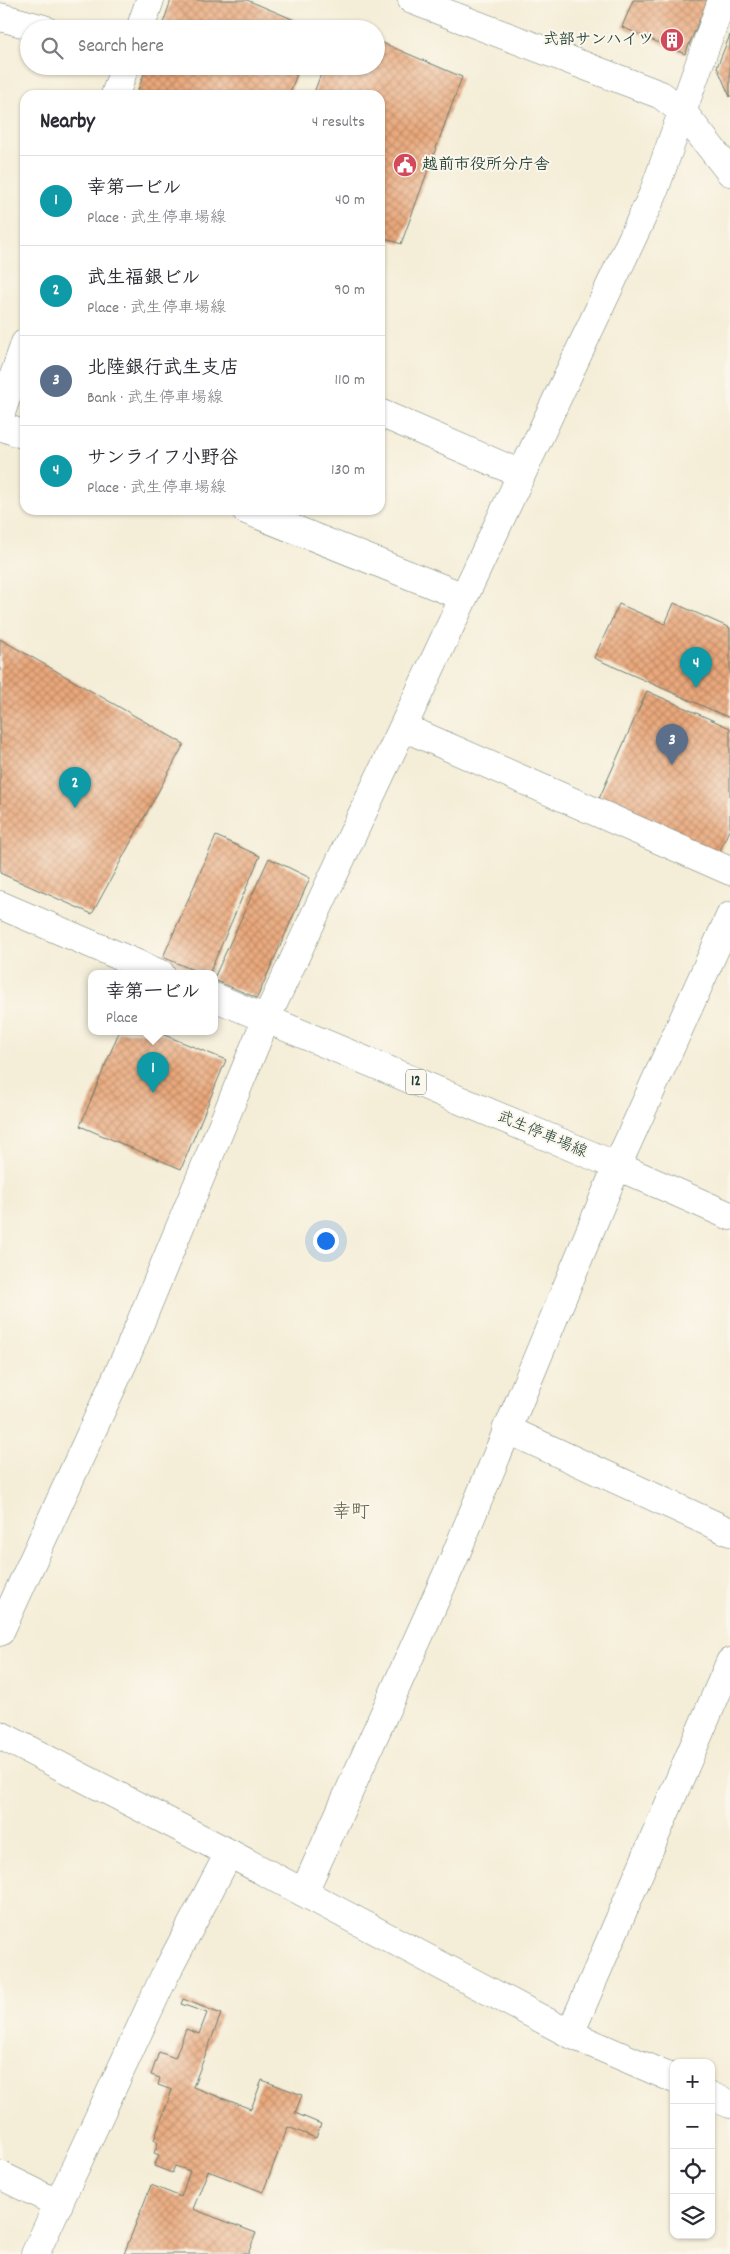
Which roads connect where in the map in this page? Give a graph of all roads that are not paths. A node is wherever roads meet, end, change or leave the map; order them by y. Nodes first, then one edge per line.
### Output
1 (150, 0) edge
2 (412, 0) edge
3 (722, 0) edge
4 (0, 17) edge
5 (143, 20) edge
6 (20, 22) edge
7 (123, 75) edge
8 (117, 90) edge
9 (682, 111) junction
10 (730, 172) edge
11 (20, 353) edge
12 (6, 380) edge
13 (385, 415) edge
14 (0, 416) edge
15 (0, 426) edge
16 (20, 433) edge
17 (521, 474) junction
18 (265, 515) edge
19 (464, 597) junction
20 (403, 727) junction
21 (730, 871) edge
22 (0, 905) edge
23 (730, 916) edge
24 (152, 970) edge
25 (218, 999) edge
26 (266, 1019) junction
27 (617, 1166) junction
28 (730, 1216) edge
29 (506, 1429) junction
30 (730, 1532) edge
31 (0, 1632) edge
32 (730, 1662) edge
33 (0, 1735) edge
34 (229, 1853) junction
35 (304, 1892) junction
36 (570, 2034) junction
37 (670, 2077) edge
38 (715, 2098) edge
39 (730, 2104) edge
40 (0, 2175) edge
41 (59, 2204) junction
42 (34, 2254) edge

1 - 5 street
2 - 9 street
3 - 9 street
4 - 6 street
7 - 8 street
9 - 10 street
9 - 17 street
11 - 12 street
12 - 14 street
13 - 17 street
15 - 16 street
17 - 19 street
18 - 19 street
19 - 20 street
20 - 21 street
20 - 26 street
22 - 24 street
23 - 27 street
25 - 26 street, 武生停車場線 / 12
26 - 27 street, 武生停車場線 / 12
26 - 31 street
27 - 28 street, 武生停車場線
27 - 29 street
29 - 30 street
29 - 35 street
32 - 36 street
33 - 34 street
34 - 35 street
34 - 41 street
35 - 36 street
36 - 37 street
38 - 39 street
40 - 41 street
41 - 42 street

